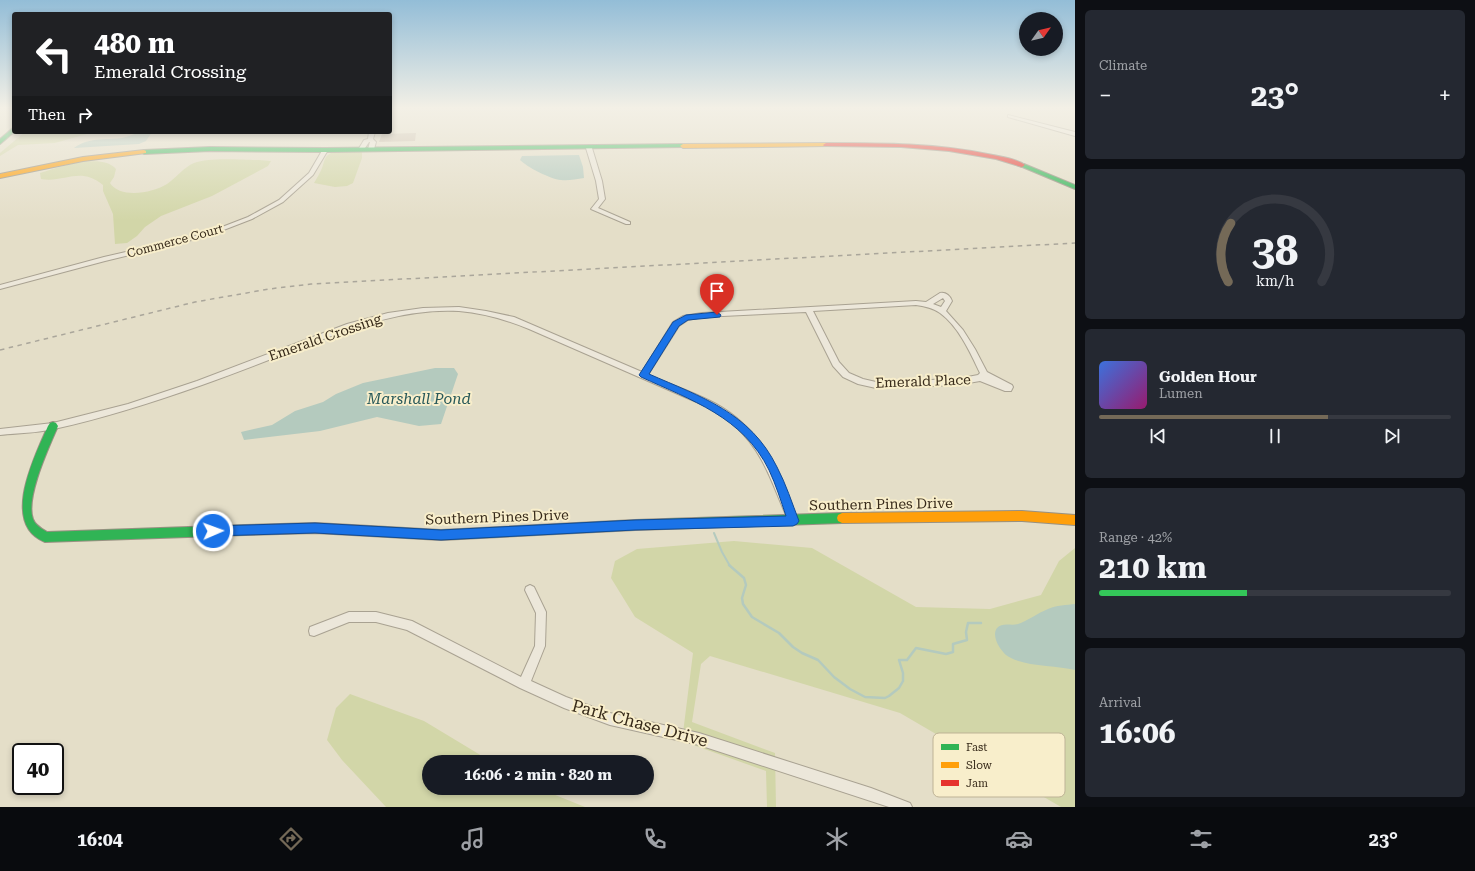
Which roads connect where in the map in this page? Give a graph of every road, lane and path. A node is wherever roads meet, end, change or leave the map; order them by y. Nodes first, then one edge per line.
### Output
1 (364, 145) edge
2 (372, 145) edge
3 (589, 148) junction
4 (325, 150) junction
5 (361, 150) junction
6 (371, 150) junction
7 (0, 176) edge
8 (1075, 188) edge
9 (628, 223) dead end
10 (0, 287) edge
11 (928, 304) junction
12 (808, 309) junction
13 (942, 311) junction
14 (644, 375) junction
15 (53, 426) junction
16 (0, 432) edge
17 (1075, 520) edge
18 (793, 521) junction
19 (530, 590) dead end
20 (314, 631) dead end
21 (524, 684) junction
22 (906, 807) edge

1 - 5 street
2 - 6 street
3 - 6 street
3 - 8 street
3 - 9 street
4 - 5 street
4 - 7 street
4 - 10 street, Commerce Court
5 - 6 street
11 - 12 street, Emerald Place
11 - 13 street, Emerald Place
11 - 13 street
12 - 13 street, Emerald Place
12 - 14 street, Emerald Place
14 - 15 street, Emerald Crossing
14 - 18 street, Emerald Crossing
15 - 16 street, Emerald Crossing
15 - 18 street, Southern Pines Drive
17 - 18 street, Southern Pines Drive
19 - 21 street
20 - 21 street, Park Chase Drive
21 - 22 street, Park Chase Drive

